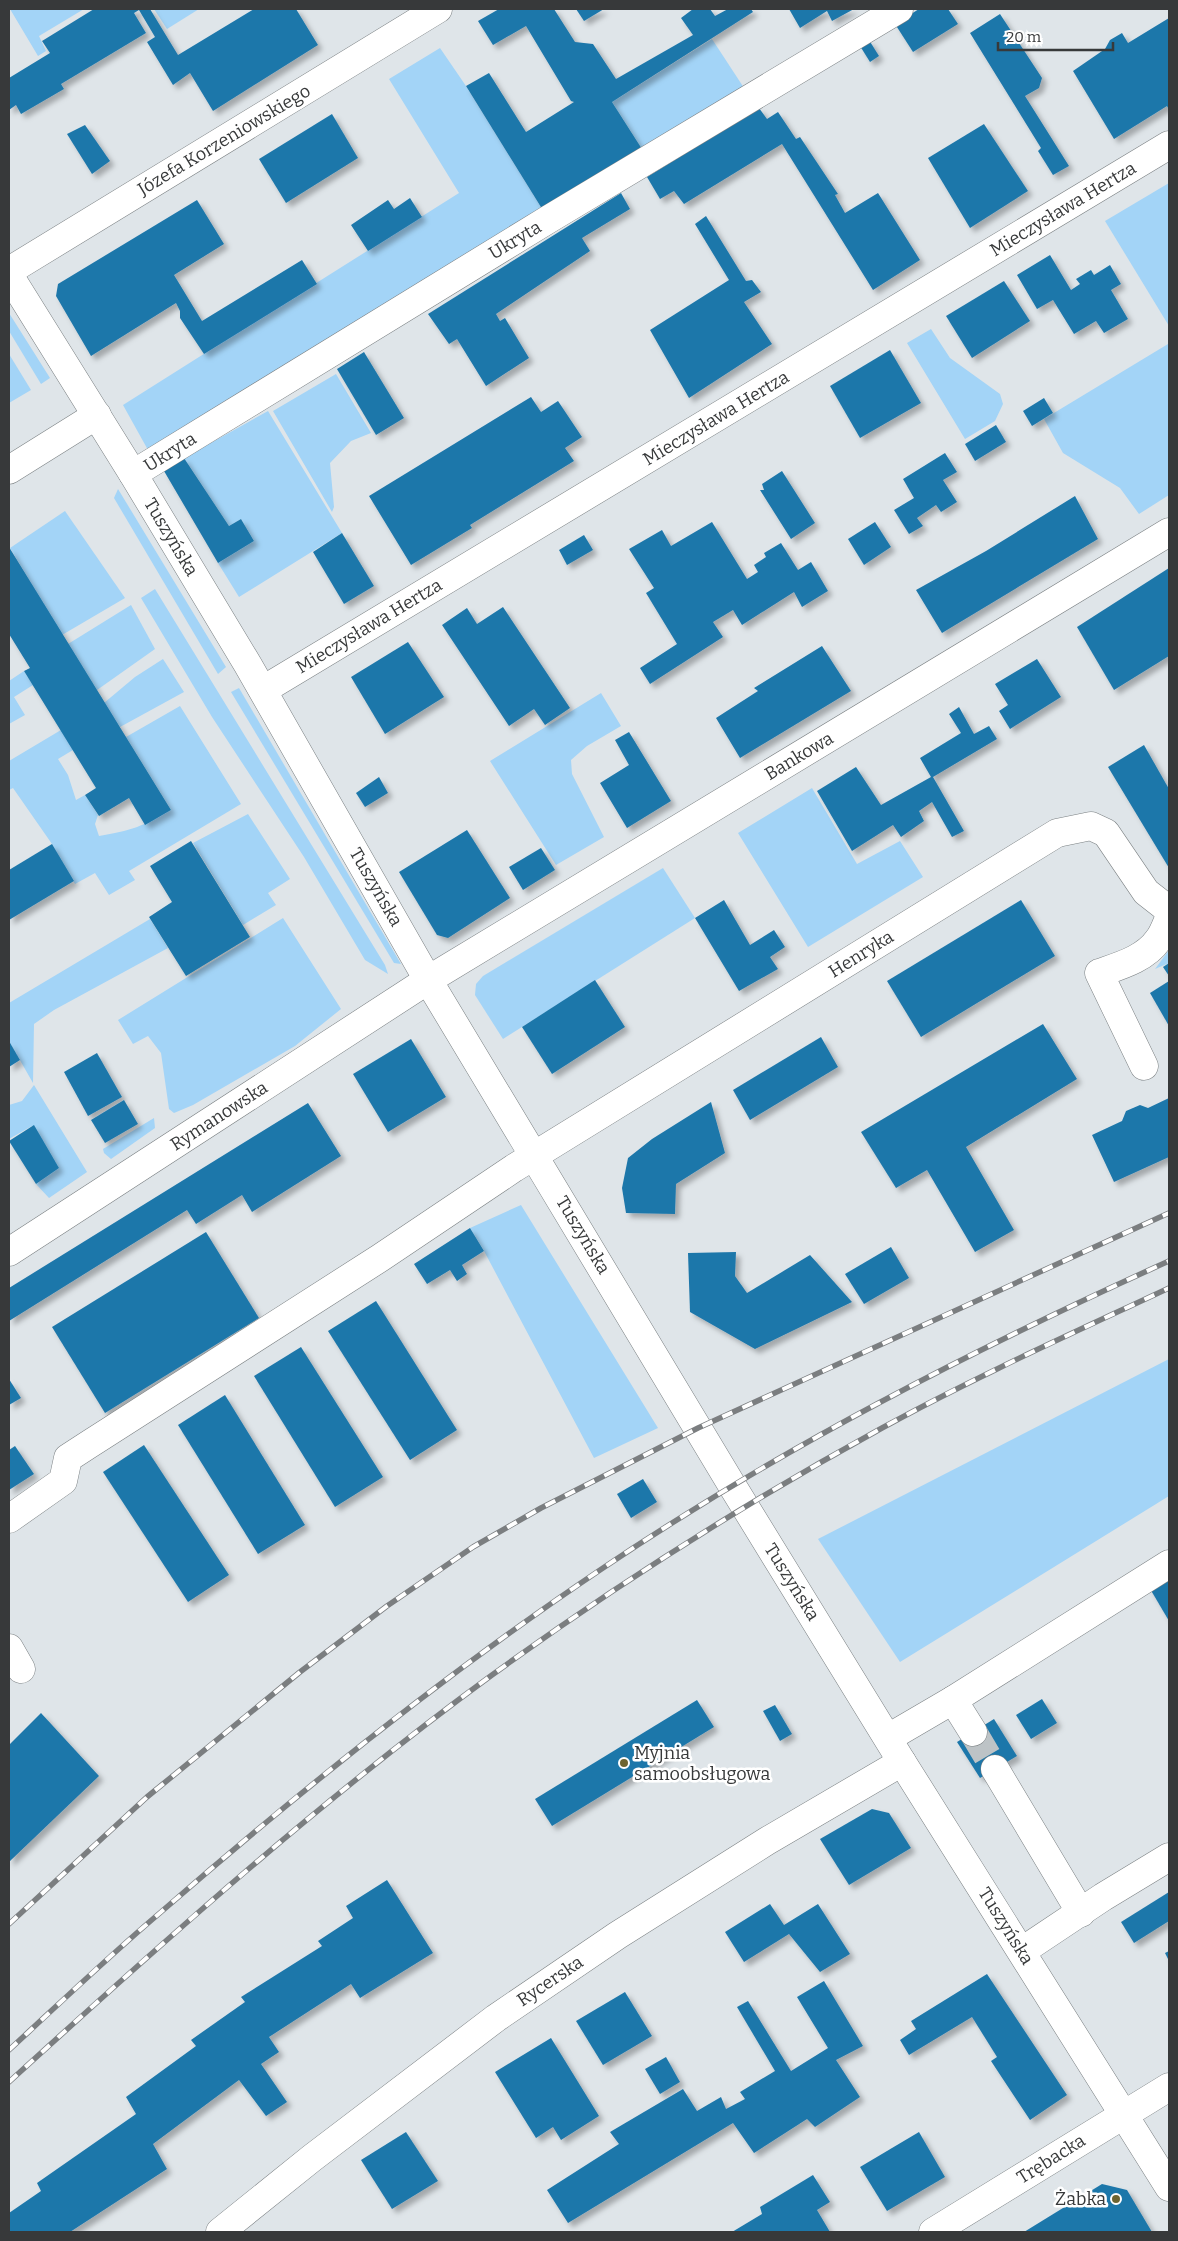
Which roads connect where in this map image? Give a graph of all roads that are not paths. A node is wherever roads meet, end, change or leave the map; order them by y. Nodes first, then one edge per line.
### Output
1 (438, 9) edge
2 (899, 9) edge
3 (1169, 145) edge
4 (9, 271) edge
5 (9, 275) edge
6 (97, 415) junction
7 (9, 470) edge
8 (133, 474) junction
9 (1169, 532) edge
10 (263, 690) junction
11 (1169, 910) edge
12 (1169, 918) edge
13 (428, 980) junction
14 (1144, 1066) dead end
15 (535, 1155) junction
16 (9, 1252) edge
17 (9, 1519) edge
18 (1169, 1564) edge
19 (953, 1700) junction
20 (973, 1732) tunnel mouth
21 (888, 1738) junction
22 (902, 1762) junction
23 (995, 1769) tunnel mouth
24 (1169, 1857) edge
25 (1081, 1912) junction
26 (1022, 1951) junction
27 (1169, 2087) edge
28 (1125, 2114) junction
29 (1169, 2187) edge
30 (220, 2232) edge
31 (933, 2232) edge

1 - 4 street, Józefa Korzeniowskiego
2 - 8 street, Ukryta
3 - 10 street, Mieczysława Hertza
5 - 6 street, Tuszyńska
6 - 7 street
6 - 8 street, Tuszyńska
8 - 10 street, Tuszyńska
9 - 13 street, Bankowa
10 - 13 street, Tuszyńska
11 - 15 street, Henryka
12 - 14 street
13 - 15 street, Tuszyńska
13 - 16 street, Rymanowska
15 - 17 street, Henryka
15 - 21 street, Tuszyńska
18 - 19 street
19 - 20 street
19 - 21 street
21 - 22 street, Tuszyńska
22 - 26 street, Tuszyńska
22 - 30 street, Rycerska
23 - 25 street
24 - 25 street
25 - 26 street
26 - 28 street, Tuszyńska
27 - 28 street, Trębacka
28 - 29 street, Tuszyńska
28 - 31 street, Trębacka

